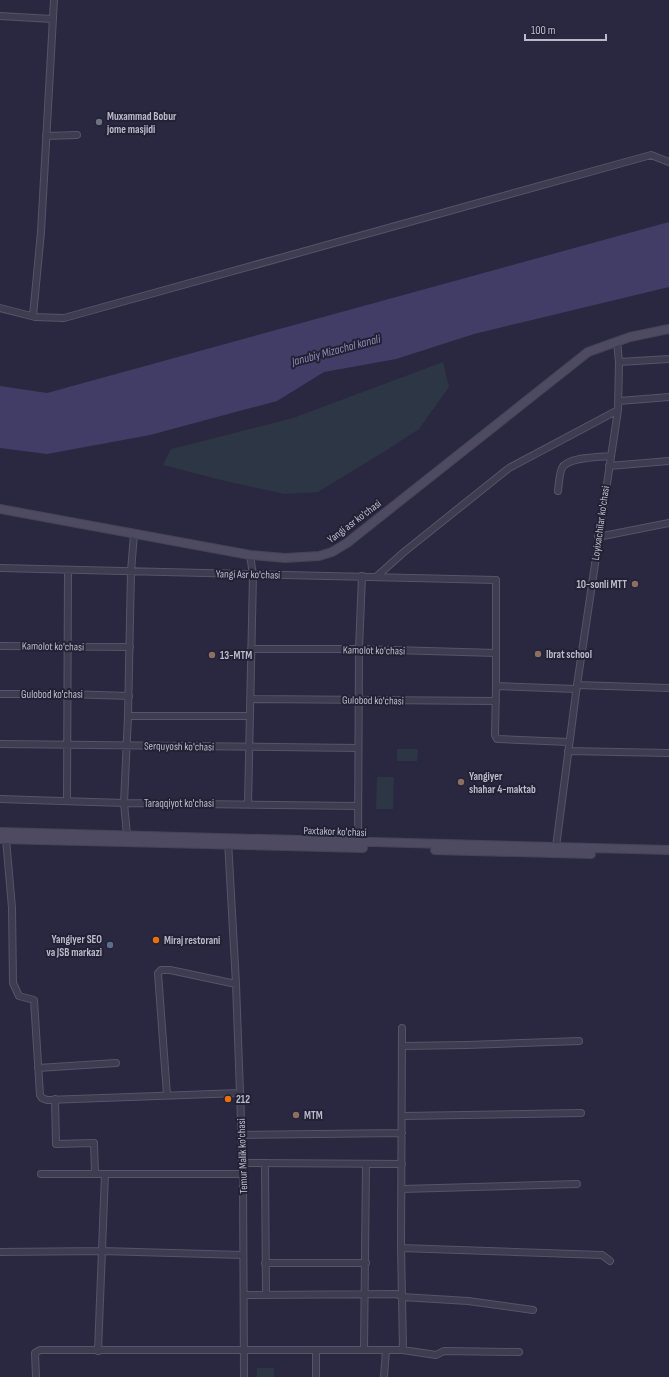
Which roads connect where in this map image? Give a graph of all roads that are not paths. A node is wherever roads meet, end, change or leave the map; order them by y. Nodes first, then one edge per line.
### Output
1 (54, 0) edge
2 (0, 16) edge
3 (52, 19) junction
4 (77, 135) dead end
5 (46, 136) junction
6 (669, 162) edge
7 (0, 308) edge
8 (33, 316) junction
9 (669, 329) edge
10 (617, 341) junction
11 (669, 359) edge
12 (619, 362) junction
13 (669, 397) edge
14 (619, 402) junction
15 (618, 410) junction
16 (611, 456) junction
17 (669, 461) edge
18 (609, 466) junction
19 (558, 491) dead end
20 (0, 509) edge
21 (669, 523) edge
22 (134, 534) junction
23 (598, 537) junction
24 (250, 555) junction
25 (0, 568) edge
26 (68, 570) junction
27 (131, 571) junction
28 (253, 575) junction
29 (362, 576) junction
30 (376, 577) junction
31 (0, 646) edge
32 (67, 647) junction
33 (130, 647) junction
34 (251, 649) junction
35 (359, 649) junction
36 (496, 653) junction
37 (496, 686) junction
38 (577, 687) junction
39 (669, 688) edge
40 (0, 694) edge
41 (67, 694) junction
42 (129, 696) junction
43 (250, 699) junction
44 (358, 699) junction
45 (496, 701) junction
46 (128, 716) junction
47 (250, 716) junction
48 (569, 742) junction
49 (0, 744) edge
50 (67, 744) junction
51 (127, 745) junction
52 (250, 747) junction
53 (358, 748) junction
54 (568, 751) junction
55 (669, 753) edge
56 (0, 799) edge
57 (67, 801) junction
58 (124, 803) junction
59 (248, 804) junction
60 (358, 806) junction
61 (0, 832) edge
62 (127, 835) junction
63 (3, 839) edge
64 (228, 842) junction
65 (358, 842) junction
66 (556, 847) junction
67 (669, 850) edge
68 (669, 855) edge
69 (236, 984) junction
70 (402, 1028) dead end
71 (579, 1041) dead end
72 (402, 1046) junction
73 (116, 1063) dead end
74 (38, 1068) junction
75 (240, 1093) junction
76 (167, 1095) junction
77 (55, 1099) junction
78 (581, 1113) dead end
79 (403, 1116) junction
80 (402, 1133) junction
81 (242, 1135) junction
82 (243, 1163) junction
83 (265, 1163) junction
84 (366, 1164) junction
85 (402, 1164) junction
86 (41, 1174) dead end
87 (94, 1174) junction
88 (105, 1174) junction
89 (243, 1174) junction
90 (577, 1184) dead end
91 (402, 1188) junction
92 (401, 1248) junction
93 (102, 1251) junction
94 (0, 1252) edge
95 (243, 1255) junction
96 (610, 1261) dead end
97 (266, 1262) junction
98 (366, 1263) junction
99 (245, 1294) junction
100 (266, 1294) junction
101 (366, 1294) junction
102 (402, 1297) junction
103 (533, 1310) dead end
104 (245, 1350) junction
105 (316, 1350) junction
106 (364, 1350) junction
107 (386, 1350) junction
108 (403, 1350) junction
109 (98, 1351) junction
110 (519, 1352) dead end
111 (36, 1377) edge
112 (244, 1377) edge
113 (316, 1377) edge
114 (384, 1377) edge

1 - 3 street
2 - 3 street
3 - 5 street
4 - 5 street
5 - 8 street
6 - 8 street
7 - 8 street
9 - 10 main road, Yangi asr ko'chasi
10 - 12 street, Loyixachilar ko'chasi
10 - 24 main road, Yangi asr ko'chasi
11 - 12 street
12 - 14 street, Loyixachilar ko'chasi
13 - 14 street
14 - 15 street, Loyixachilar ko'chasi
15 - 16 street, Loyixachilar ko'chasi
15 - 30 street
16 - 18 street, Loyixachilar ko'chasi
16 - 19 street
17 - 18 street
18 - 23 street, Loyixachilar ko'chasi
20 - 22 main road, Yangi asr ko'chasi
21 - 23 street
22 - 24 main road, Yangi asr ko'chasi
22 - 27 street
23 - 38 street, Loyixachilar ko'chasi
24 - 28 street
25 - 26 street, Yangi Asr ko'chasi
26 - 27 street, Yangi Asr ko'chasi
26 - 32 street
27 - 28 street, Yangi Asr ko'chasi
27 - 33 street
28 - 29 street, Yangi Asr ko'chasi
28 - 34 street
29 - 30 street, Yangi Asr ko'chasi
29 - 35 street
30 - 36 street, Yangi Asr ko'chasi
31 - 32 street, Kamolot ko'chasi
32 - 33 street, Kamolot ko'chasi
32 - 41 street
33 - 42 street
34 - 35 street, Kamolot ko'chasi
34 - 43 street
35 - 36 street, Kamolot ko'chasi
35 - 44 street
36 - 37 street
37 - 38 street
37 - 45 street
38 - 39 street
38 - 48 street, Loyixachilar ko'chasi
40 - 41 street, Gulobod ko'chasi
41 - 42 street, Gulobod ko'chasi
41 - 50 street
42 - 46 street
43 - 44 street, Gulobod ko'chasi
43 - 47 street
44 - 45 street, Gulobod ko'chasi
44 - 53 street
45 - 48 street
46 - 47 street
46 - 51 street
47 - 52 street
48 - 54 street, Loyixachilar ko'chasi
49 - 50 street, Serquyosh ko'chasi
50 - 51 street, Serquyosh ko'chasi
50 - 57 street
51 - 52 street, Serquyosh ko'chasi
51 - 58 street
52 - 53 street, Serquyosh ko'chasi
52 - 59 street
53 - 60 street
54 - 55 street
54 - 66 street, Loyixachilar ko'chasi
56 - 57 street, Taraqqiyot ko'chasi
57 - 58 street, Taraqqiyot ko'chasi
58 - 59 street, Taraqqiyot ko'chasi
58 - 62 street
59 - 60 street, Taraqqiyot ko'chasi
60 - 65 street
61 - 62 main road, Paxtakor ko'chasi
62 - 64 main road, Paxtakor ko'chasi
63 - 64 main road, Paxtakor ko'chasi
63 - 74 street
64 - 65 main road, Paxtakor ko'chasi
64 - 68 main road, Paxtakor ko'chasi
64 - 69 street, Temur Malik ko'chasi
65 - 66 main road, Paxtakor ko'chasi
66 - 67 main road, Paxtakor ko'chasi
69 - 75 street, Temur Malik ko'chasi
69 - 76 street
70 - 72 street
71 - 72 street
72 - 79 street
73 - 74 street
74 - 77 street
75 - 76 street
75 - 81 street, Temur Malik ko'chasi
76 - 77 street
77 - 87 street
78 - 79 street
79 - 80 street
80 - 81 street
80 - 85 street
81 - 82 street, Temur Malik ko'chasi
82 - 83 street
82 - 89 street, Temur Malik ko'chasi
83 - 84 street
83 - 97 street
84 - 85 street
84 - 98 street
85 - 91 street
86 - 87 street
87 - 88 street
88 - 89 street
88 - 93 street
89 - 95 street, Temur Malik ko'chasi
90 - 91 street
91 - 92 street
92 - 96 street
92 - 102 street
93 - 94 street
93 - 95 street
93 - 109 street
95 - 99 street, Temur Malik ko'chasi
97 - 98 street
97 - 100 street
98 - 101 street
99 - 100 street
99 - 104 street, Temur Malik ko'chasi
100 - 101 street
101 - 102 street
101 - 106 street
102 - 103 street
102 - 108 street
104 - 105 street
104 - 109 street
104 - 112 street, Temur Malik ko'chasi
105 - 106 street
105 - 113 street
106 - 107 street
107 - 108 street
107 - 114 street
108 - 110 street
109 - 111 street

